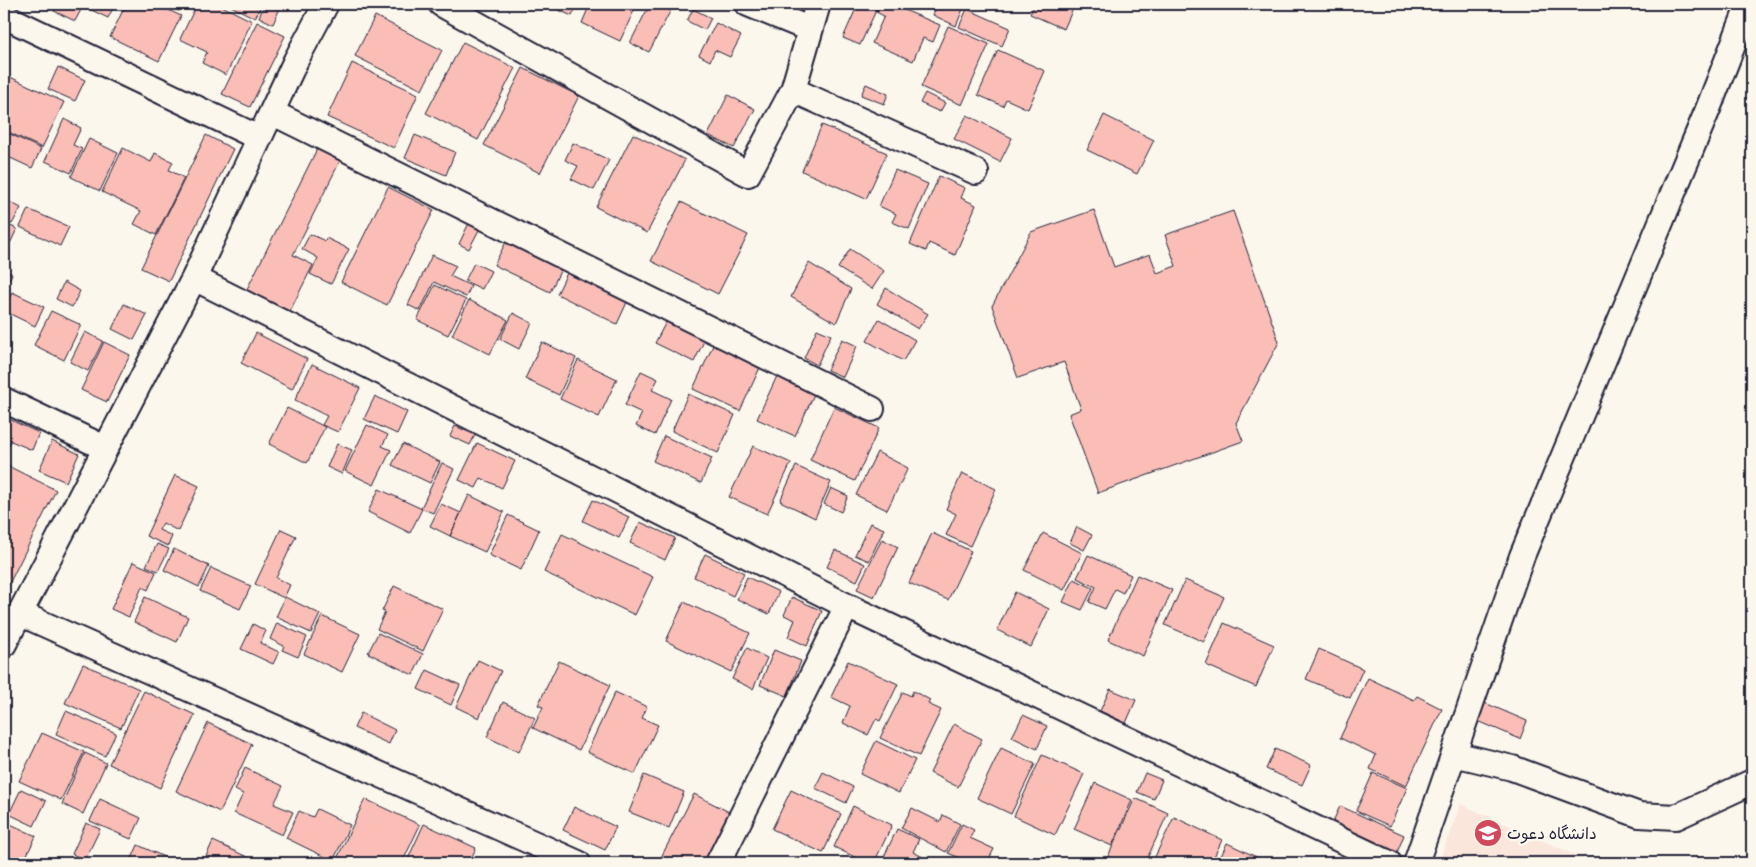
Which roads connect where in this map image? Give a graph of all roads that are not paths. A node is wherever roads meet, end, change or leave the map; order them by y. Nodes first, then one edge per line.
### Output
1 (326, 4) edge
2 (440, 4) edge
3 (748, 4) edge
4 (818, 4) edge
5 (1749, 4) edge
6 (4, 16) edge
7 (809, 29) junction
8 (793, 90) junction
9 (273, 113) junction
10 (259, 138) junction
11 (976, 172) dead end
12 (194, 278) junction
13 (4, 400) edge
14 (872, 409) dead end
15 (105, 448) junction
16 (846, 606) junction
17 (20, 613) junction
18 (4, 644) edge
19 (1454, 754) junction
20 (1752, 782) edge
21 (578, 863) edge
22 (718, 863) edge
23 (1389, 863) edge
24 (1416, 863) edge

1 - 9 street
2 - 8 street
3 - 7 street
4 - 7 street
5 - 19 street
6 - 10 street
7 - 8 street
8 - 11 street
9 - 10 street
9 - 14 street
10 - 12 street
12 - 15 street
12 - 16 street
13 - 15 street
15 - 17 street
16 - 22 street
16 - 23 street
17 - 18 street
17 - 21 street
19 - 20 street
19 - 24 street

